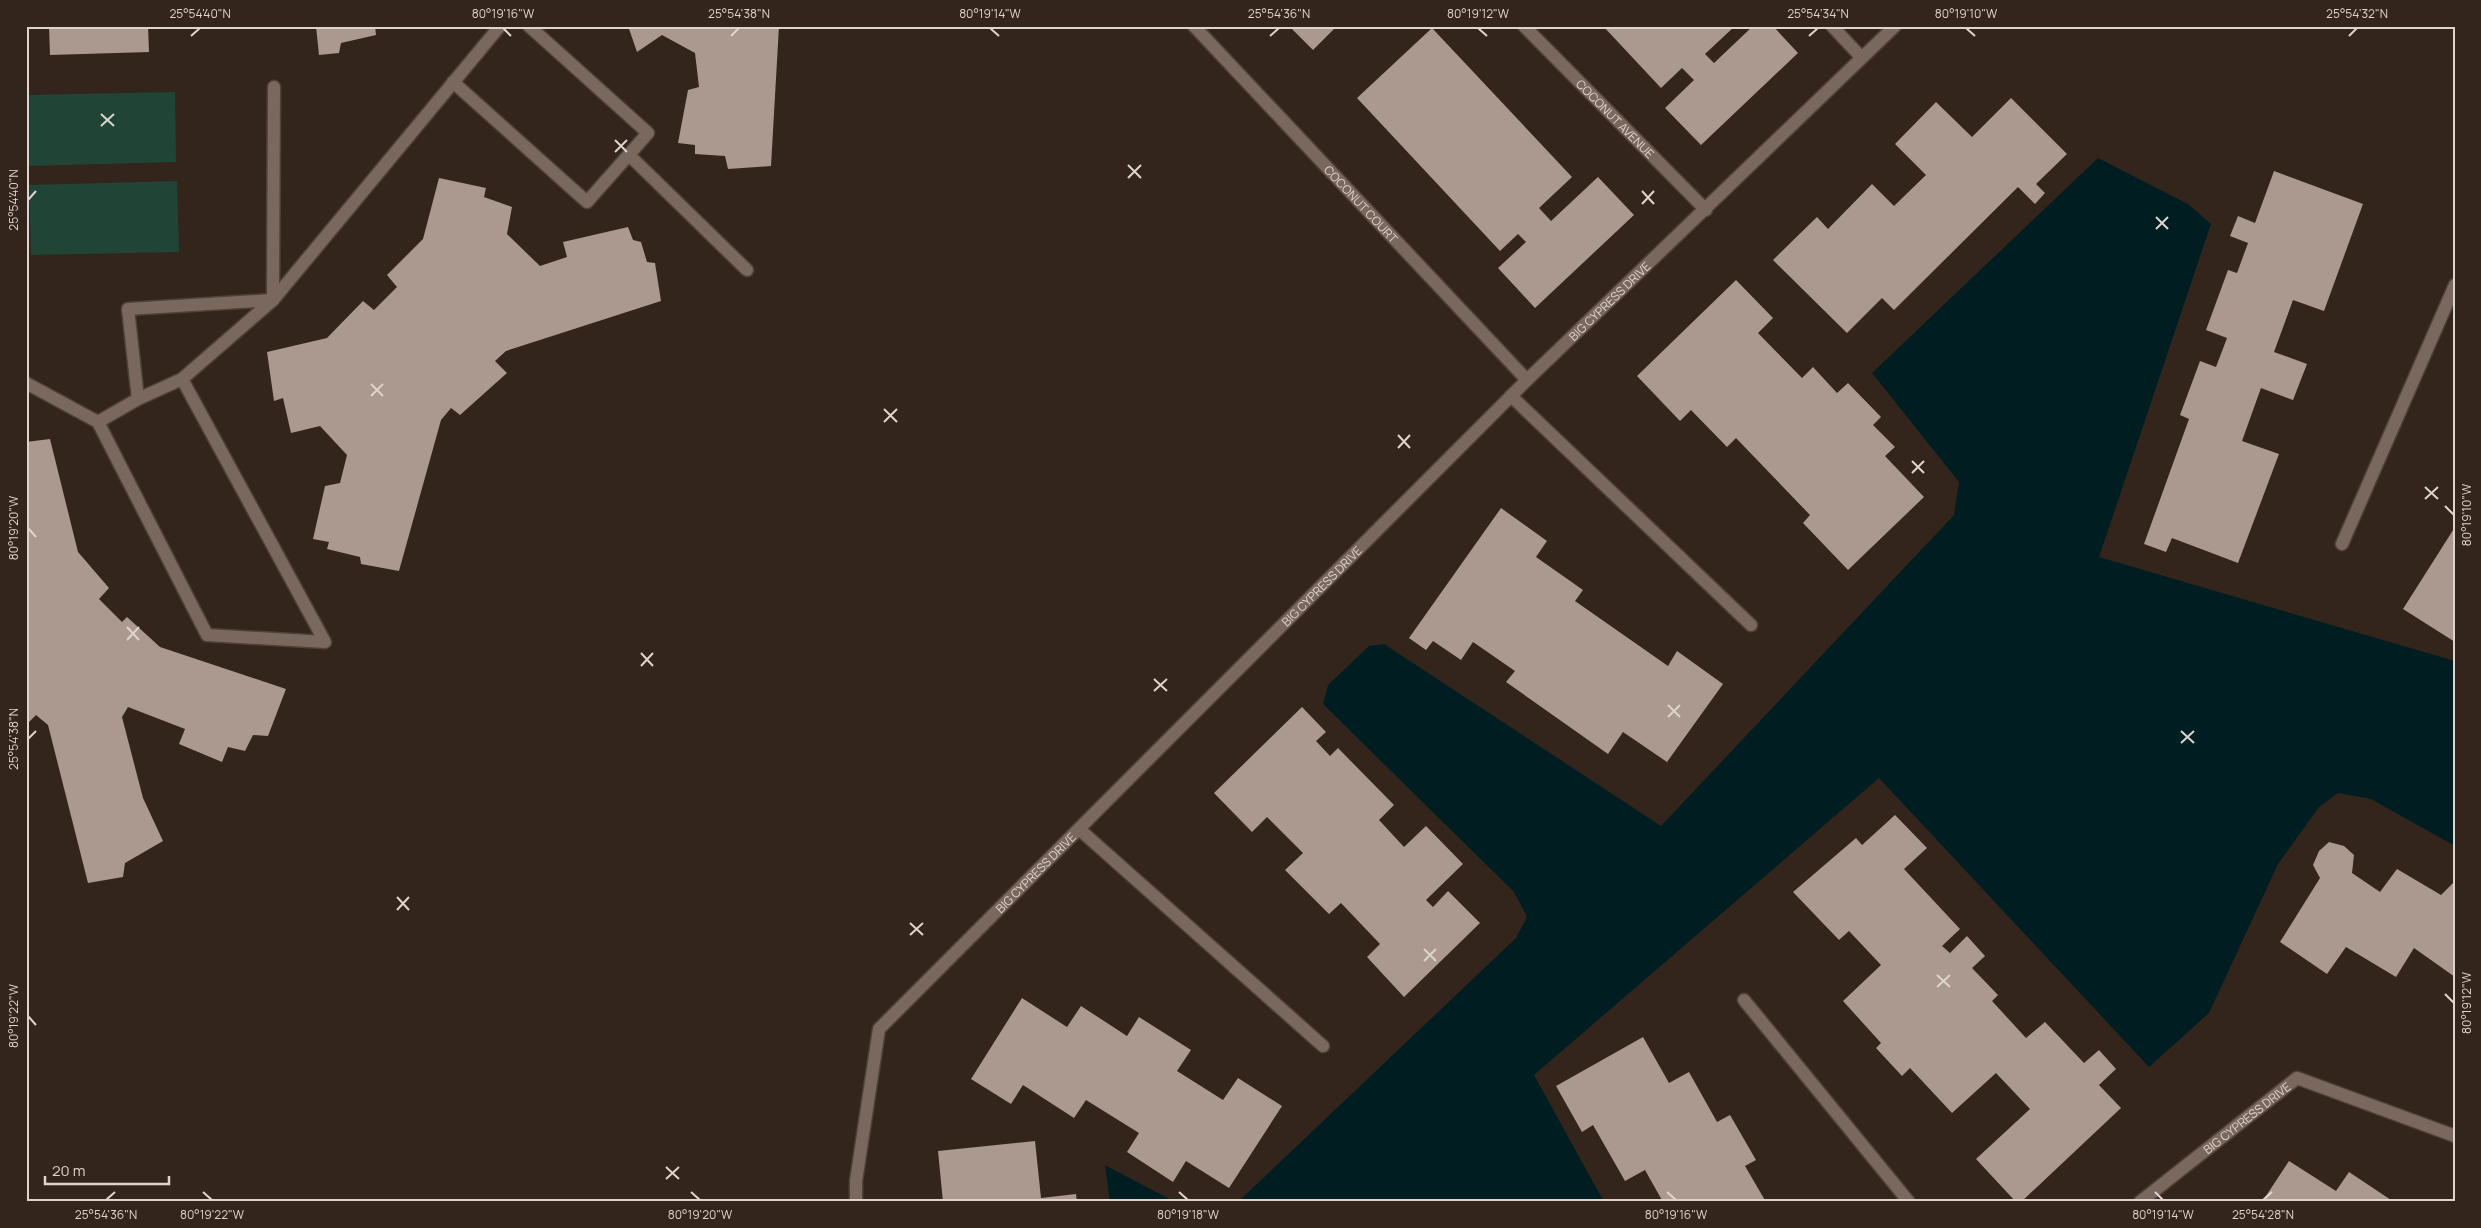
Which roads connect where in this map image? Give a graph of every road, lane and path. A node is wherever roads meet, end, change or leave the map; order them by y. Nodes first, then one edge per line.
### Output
1 (500, 26) edge
2 (529, 26) edge
3 (1194, 26) edge
4 (1524, 26) edge
5 (1832, 26) edge
6 (1895, 26) edge
7 (1861, 57) junction
8 (453, 82) junction
9 (274, 87) dead end
10 (629, 155) junction
11 (1706, 210) junction
12 (747, 270) dead end
13 (2455, 285) edge
14 (273, 300) junction
15 (182, 379) junction
16 (1528, 380) junction
17 (26, 383) edge
18 (1511, 396) junction
19 (138, 399) junction
20 (98, 422) junction
21 (2342, 544) dead end
22 (1751, 625) dead end
23 (1079, 829) junction
24 (1744, 1000) dead end
25 (1323, 1046) dead end
26 (2453, 1135) edge
27 (856, 1202) edge
28 (1909, 1202) edge
29 (2140, 1202) edge

1 - 8 street
2 - 10 street
3 - 16 street, COCONUT COURT
4 - 11 street, COCONUT AVENUE
5 - 7 street
6 - 7 street, BIG CYPRESS DRIVE
7 - 11 street, BIG CYPRESS DRIVE
8 - 10 street
8 - 14 street
9 - 14 street
10 - 12 street
11 - 16 street, BIG CYPRESS DRIVE
13 - 21 street
14 - 15 street
14 - 19 street
15 - 19 street
15 - 20 street
16 - 18 street, BIG CYPRESS DRIVE
17 - 20 street
18 - 22 street
18 - 23 street, BIG CYPRESS DRIVE
19 - 20 street
23 - 25 street
23 - 27 street, BIG CYPRESS DRIVE
24 - 28 street
26 - 29 street, BIG CYPRESS DRIVE

